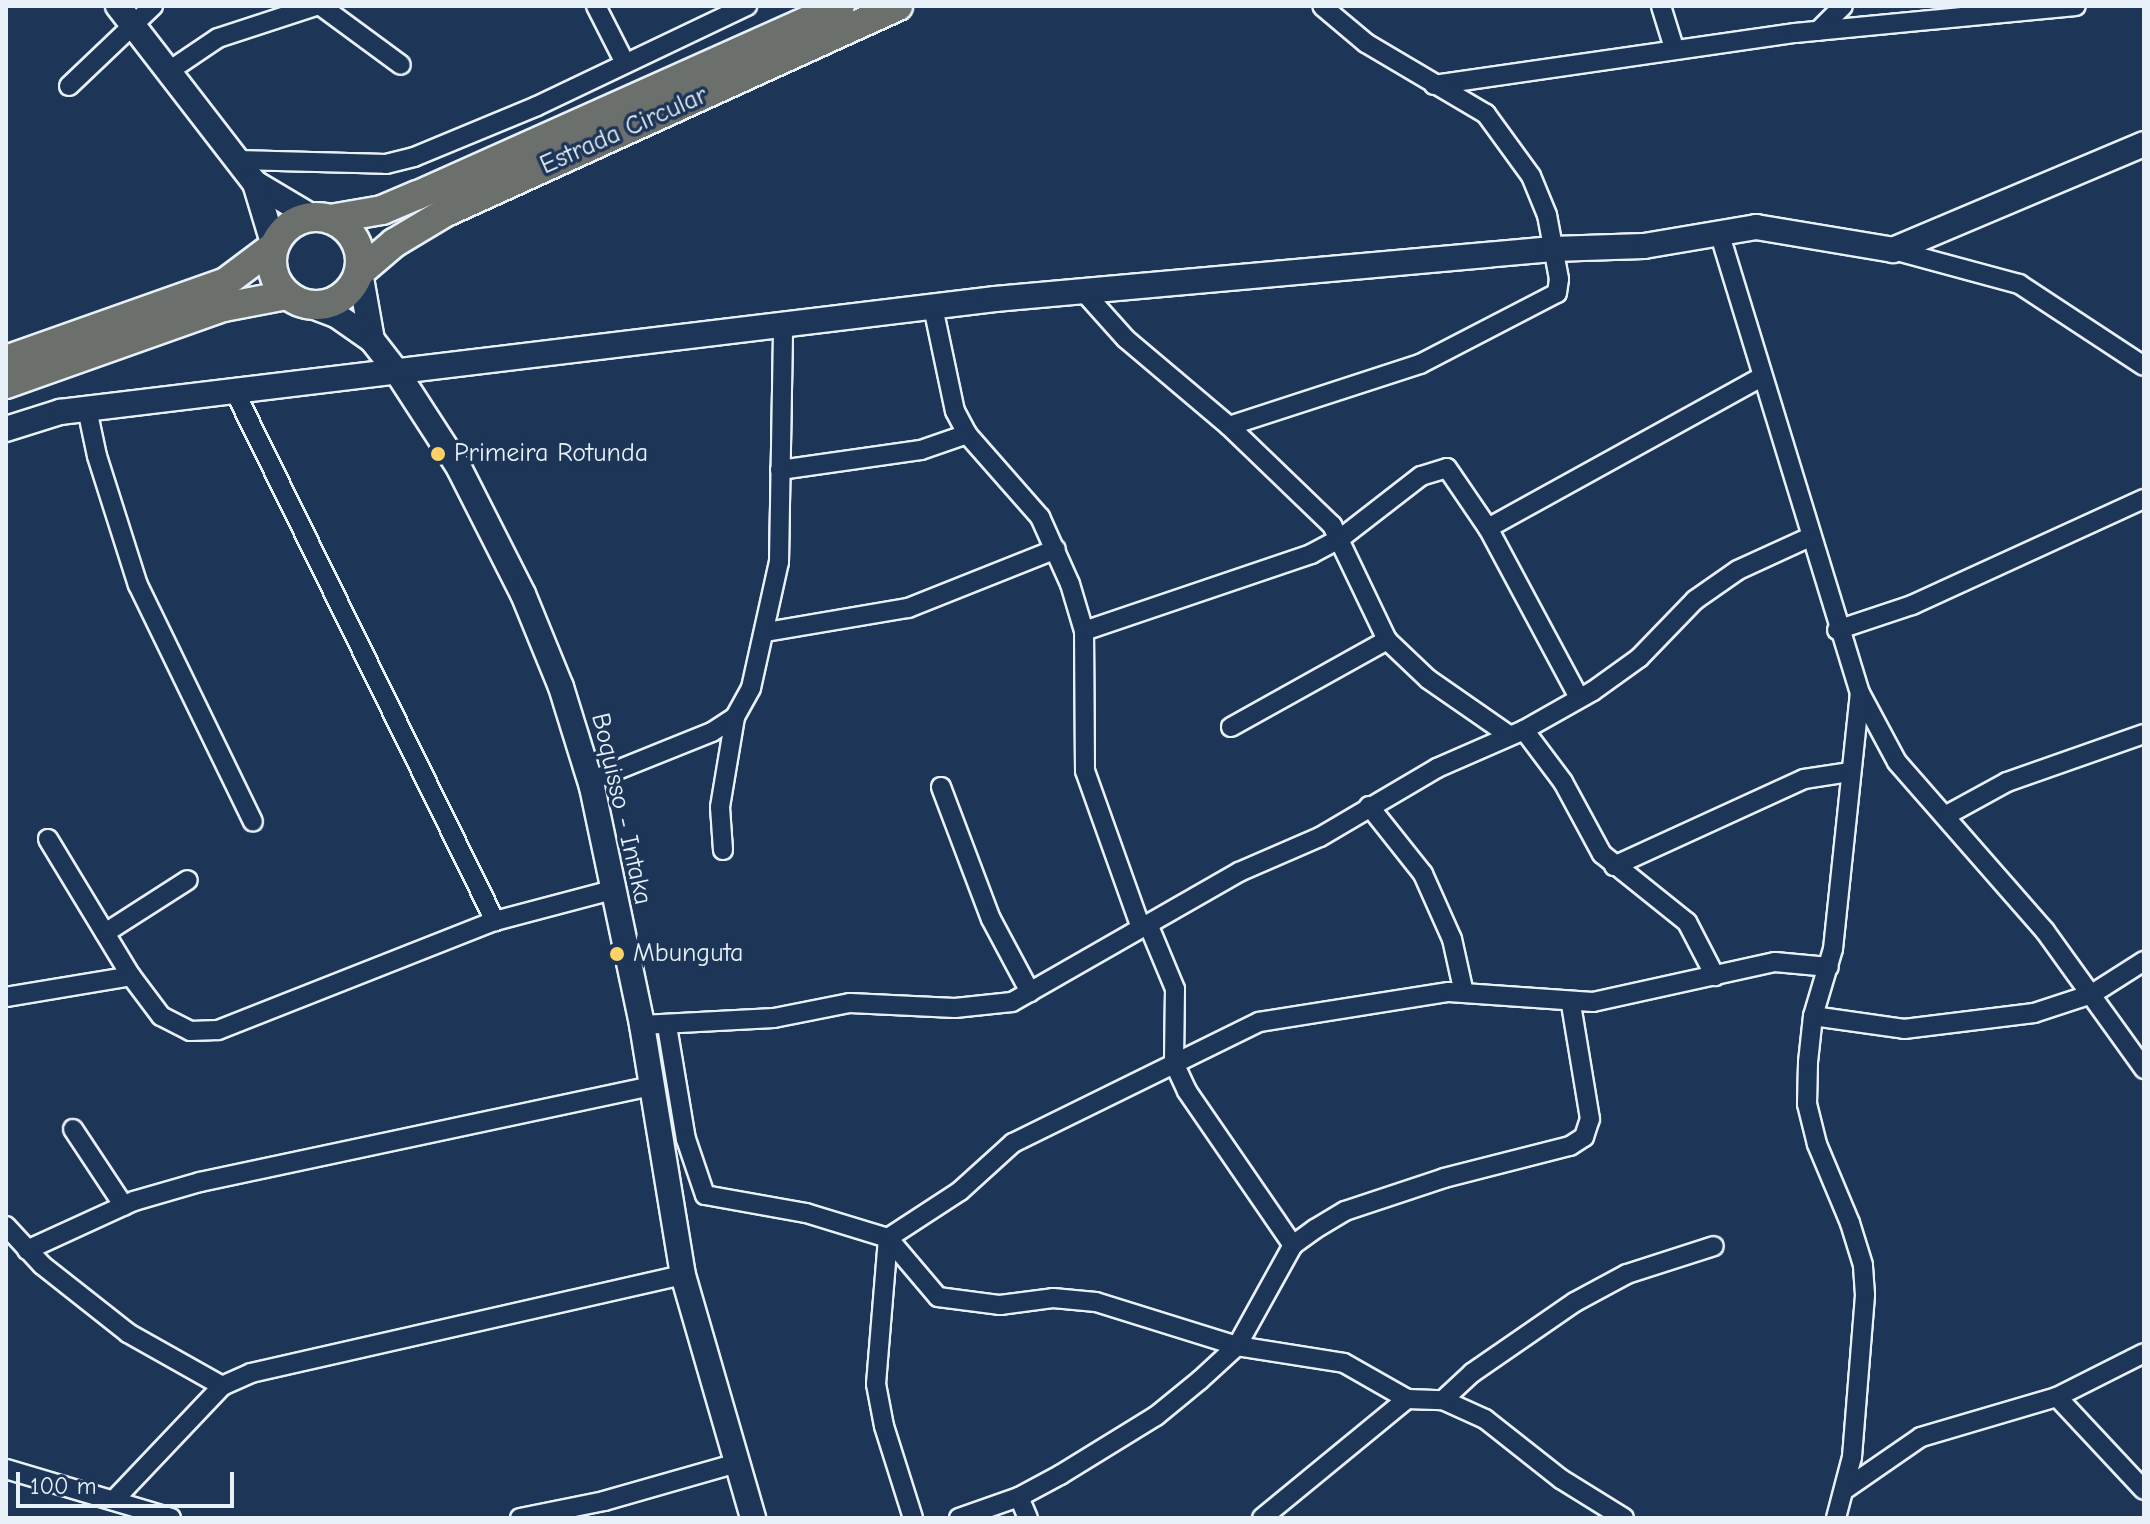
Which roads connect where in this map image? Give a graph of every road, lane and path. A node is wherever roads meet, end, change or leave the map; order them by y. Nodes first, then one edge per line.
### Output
1 (153, 6) edge
2 (319, 6) edge
3 (596, 6) edge
4 (747, 6) edge
5 (840, 6) edge
6 (898, 6) edge
7 (1322, 6) edge
8 (1661, 6) edge
9 (1843, 6) edge
10 (2076, 6) edge
11 (2044, 8) edge
12 (126, 15) edge
13 (1818, 31) junction
14 (1674, 48) junction
15 (625, 63) junction
16 (401, 65) dead end
17 (169, 71) junction
18 (1434, 85) junction
19 (69, 86) dead end
20 (2144, 144) edge
21 (238, 160) junction
22 (255, 183) junction
23 (321, 218) junction
24 (1719, 232) junction
25 (274, 246) junction
26 (1553, 249) junction
27 (1893, 250) junction
28 (360, 272) junction
29 (1083, 291) junction
30 (293, 298) junction
31 (933, 307) junction
32 (783, 326) junction
33 (372, 340) junction
34 (6, 360) edge
35 (2144, 366) edge
36 (397, 372) junction
37 (1760, 378) junction
38 (6, 384) edge
39 (234, 390) junction
40 (87, 409) junction
41 (1229, 426) junction
42 (6, 429) edge
43 (967, 434) junction
44 (780, 470) junction
45 (2144, 499) edge
46 (1488, 528) junction
47 (1810, 537) junction
48 (1341, 538) junction
49 (1056, 549) junction
50 (1837, 630) junction
51 (1084, 631) junction
52 (766, 632) junction
53 (1387, 640) junction
54 (1860, 693) junction
55 (1579, 698) junction
56 (735, 717) junction
57 (1231, 727) dead end
58 (1517, 732) junction
59 (2144, 734) edge
60 (1850, 772) junction
61 (590, 781) junction
62 (941, 787) dead end
63 (1369, 806) junction
64 (1945, 816) junction
65 (253, 822) dead end
66 (48, 839) dead end
67 (723, 850) dead end
68 (1614, 866) junction
69 (188, 880) dead end
70 (612, 890) junction
71 (495, 921) junction
72 (1144, 926) junction
73 (105, 933) junction
74 (2144, 961) edge
75 (1829, 967) junction
76 (131, 976) junction
77 (1715, 976) junction
78 (2121, 976) junction
79 (2144, 980) edge
80 (1030, 992) junction
81 (1464, 993) junction
82 (2092, 994) junction
83 (6, 997) edge
84 (1571, 1004) junction
85 (1813, 1016) junction
86 (642, 1025) junction
87 (667, 1026) junction
88 (1174, 1063) junction
89 (2144, 1069) edge
90 (651, 1086) junction
91 (73, 1129) dead end
92 (124, 1206) junction
93 (6, 1226) edge
94 (888, 1238) junction
95 (1293, 1245) junction
96 (1714, 1246) dead end
97 (27, 1250) junction
98 (683, 1275) junction
99 (1237, 1346) junction
100 (2144, 1353) edge
101 (222, 1386) junction
102 (2057, 1397) junction
103 (1407, 1399) junction
104 (1443, 1400) junction
105 (1853, 1441) junction
106 (1884, 1458) junction
107 (737, 1463) junction
108 (6, 1469) edge
109 (1847, 1488) junction
110 (2144, 1490) edge
111 (1019, 1497) junction
112 (114, 1500) junction
113 (171, 1518) edge
114 (520, 1518) edge
115 (753, 1518) edge
116 (913, 1518) edge
117 (959, 1518) edge
118 (1028, 1518) edge
119 (1262, 1518) edge
120 (1624, 1518) edge
121 (1836, 1518) edge

1 - 12 street
2 - 16 street
2 - 17 street
3 - 15 street
4 - 15 street
5 - 23 main road, Estrada Circular
6 - 28 main road, Estrada Circular
7 - 18 street
8 - 14 street
9 - 13 street
10 - 11 street
11 - 13 street
12 - 17 street
12 - 19 street
13 - 14 street
14 - 18 street
15 - 21 street
17 - 21 street
18 - 26 street
20 - 27 street
21 - 22 street
22 - 23 street
22 - 25 street
23 - 25 main road
23 - 28 main road
24 - 26 street
24 - 27 street
24 - 37 street
25 - 30 main road
25 - 34 main road
26 - 29 street
26 - 41 street
27 - 35 street
28 - 30 main road
28 - 33 street
29 - 31 street
29 - 41 street
30 - 33 street
30 - 38 main road
31 - 32 street
31 - 43 street
32 - 36 street
32 - 44 street
33 - 36 street, Boquisso - Intaka
36 - 39 street
36 - 61 street, Boquisso - Intaka
37 - 46 street
37 - 47 street
39 - 40 street
39 - 71 street
40 - 42 street
40 - 65 street
41 - 48 street
43 - 44 street
43 - 49 street
44 - 52 street
45 - 50 street
46 - 48 street
46 - 55 street
47 - 50 street
47 - 55 street
48 - 51 street
48 - 53 street
49 - 51 street
49 - 52 street
50 - 54 street
51 - 72 street
52 - 56 street
53 - 57 street
53 - 58 street
54 - 60 street
54 - 64 street
55 - 58 street
56 - 61 street
56 - 67 street
58 - 63 street
58 - 68 street
59 - 64 street
60 - 68 street
60 - 75 street
61 - 70 street, Boquisso - Intaka
62 - 80 street
63 - 72 street
63 - 81 street
64 - 82 street
66 - 73 street
68 - 77 street
69 - 73 street
70 - 71 street
70 - 86 street, Boquisso - Intaka
71 - 76 street
72 - 80 street
72 - 88 street
73 - 76 street
74 - 78 street
75 - 77 street
75 - 85 street
76 - 83 street
77 - 84 street
78 - 79 street
78 - 82 street
80 - 87 street
81 - 84 street
81 - 88 street
82 - 85 street
82 - 89 street
84 - 95 street
85 - 105 street
86 - 87 street
86 - 90 street, Boquisso - Intaka
87 - 94 street
88 - 94 street
88 - 95 street
90 - 92 street
90 - 98 street, Boquisso - Intaka
91 - 92 street
92 - 97 street
93 - 97 street
94 - 99 street
94 - 116 street
95 - 99 street
96 - 104 street
97 - 101 street
98 - 101 street
98 - 107 street, Boquisso - Intaka
99 - 103 street
99 - 111 street
100 - 102 street
101 - 112 street
102 - 106 street
102 - 110 street
103 - 104 street
103 - 119 street
104 - 120 street
105 - 106 street
105 - 109 street
106 - 109 street
107 - 114 street
107 - 115 street, Boquisso - Intaka
108 - 112 street
109 - 121 street
111 - 117 street
111 - 118 street
112 - 113 street

